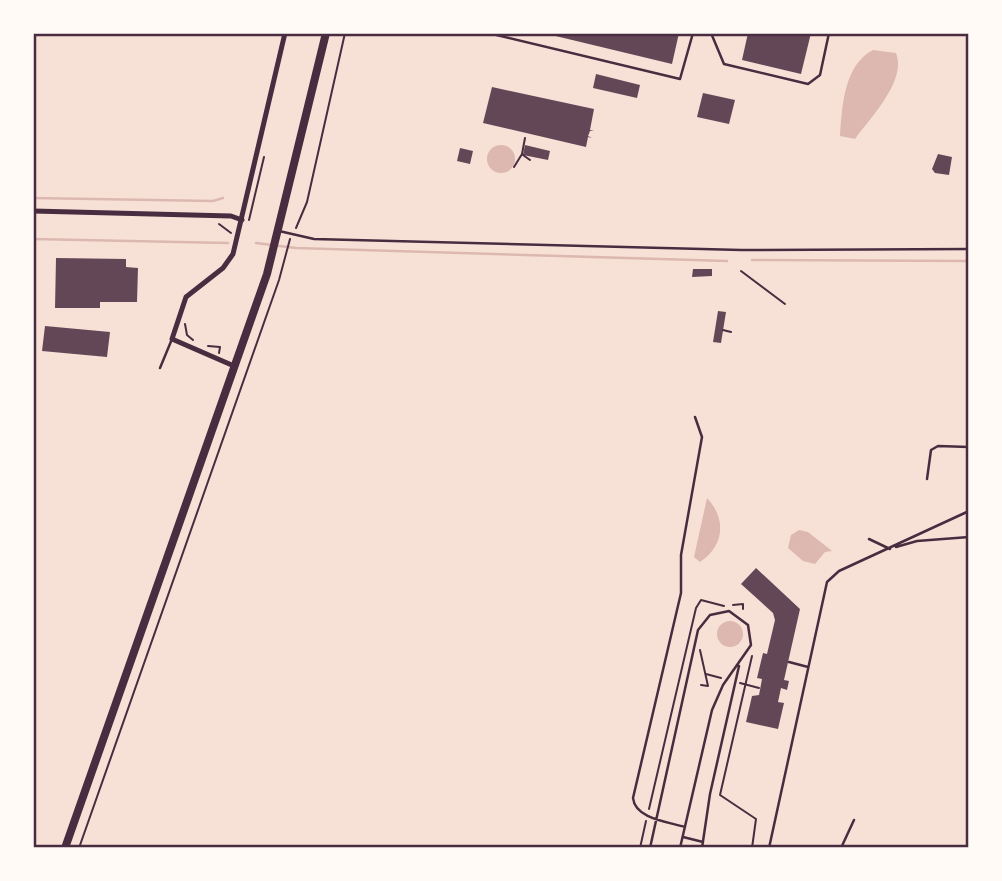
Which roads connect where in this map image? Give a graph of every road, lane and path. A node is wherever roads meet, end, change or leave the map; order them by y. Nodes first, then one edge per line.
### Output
1 (285, 33) edge
2 (326, 33) edge
3 (345, 33) edge
4 (488, 33) edge
5 (693, 33) edge
6 (711, 33) edge
7 (829, 33) edge
8 (525, 138) dead end
9 (522, 154) junction
10 (530, 160) dead end
11 (514, 167) dead end
12 (33, 211) edge
13 (242, 220) junction
14 (211, 223) dead end
15 (279, 231) junction
16 (239, 233) junction
17 (294, 234) junction
18 (289, 243) dead end
19 (969, 249) edge
20 (741, 271) dead end
21 (785, 304) dead end
22 (723, 330) dead end
23 (731, 332) dead end
24 (172, 339) junction
25 (234, 366) junction
26 (160, 368) dead end
27 (695, 416) dead end
28 (969, 447) edge
29 (927, 479) dead end
30 (969, 513) edge
31 (969, 537) edge
32 (869, 538) dead end
33 (889, 549) junction
34 (688, 644) dead end
35 (695, 645) junction
36 (754, 645) dead end
37 (789, 662) dead end
38 (739, 664) junction
39 (808, 667) junction
40 (701, 685) dead end
41 (656, 819) junction
42 (854, 820) dead end
43 (685, 827) junction
44 (683, 836) junction
45 (704, 842) junction
46 (65, 848) edge
47 (79, 848) edge
48 (650, 848) edge
49 (680, 848) edge
50 (702, 848) edge
51 (752, 848) edge
52 (769, 848) edge
53 (841, 848) edge

1 - 13 street
2 - 15 main road
3 - 17 path
4 - 5 lane
6 - 7 lane
8 - 9 path
9 - 10 path
9 - 11 path
12 - 13 street
13 - 16 street
14 - 16 path
15 - 17 lane
15 - 25 main road
16 - 24 street
17 - 19 lane
18 - 47 path
20 - 21 path
22 - 23 path
24 - 25 street
24 - 26 lane
25 - 46 main road
27 - 41 lane
28 - 29 lane
30 - 33 lane
31 - 33 lane
32 - 33 lane
33 - 39 lane
34 - 35 path
35 - 38 lane
35 - 40 path
35 - 41 lane
36 - 51 path
37 - 39 lane
38 - 43 lane
38 - 45 lane
39 - 52 lane
41 - 43 lane
41 - 48 lane
42 - 53 lane
43 - 44 lane
44 - 45 lane
44 - 49 lane
45 - 50 lane

